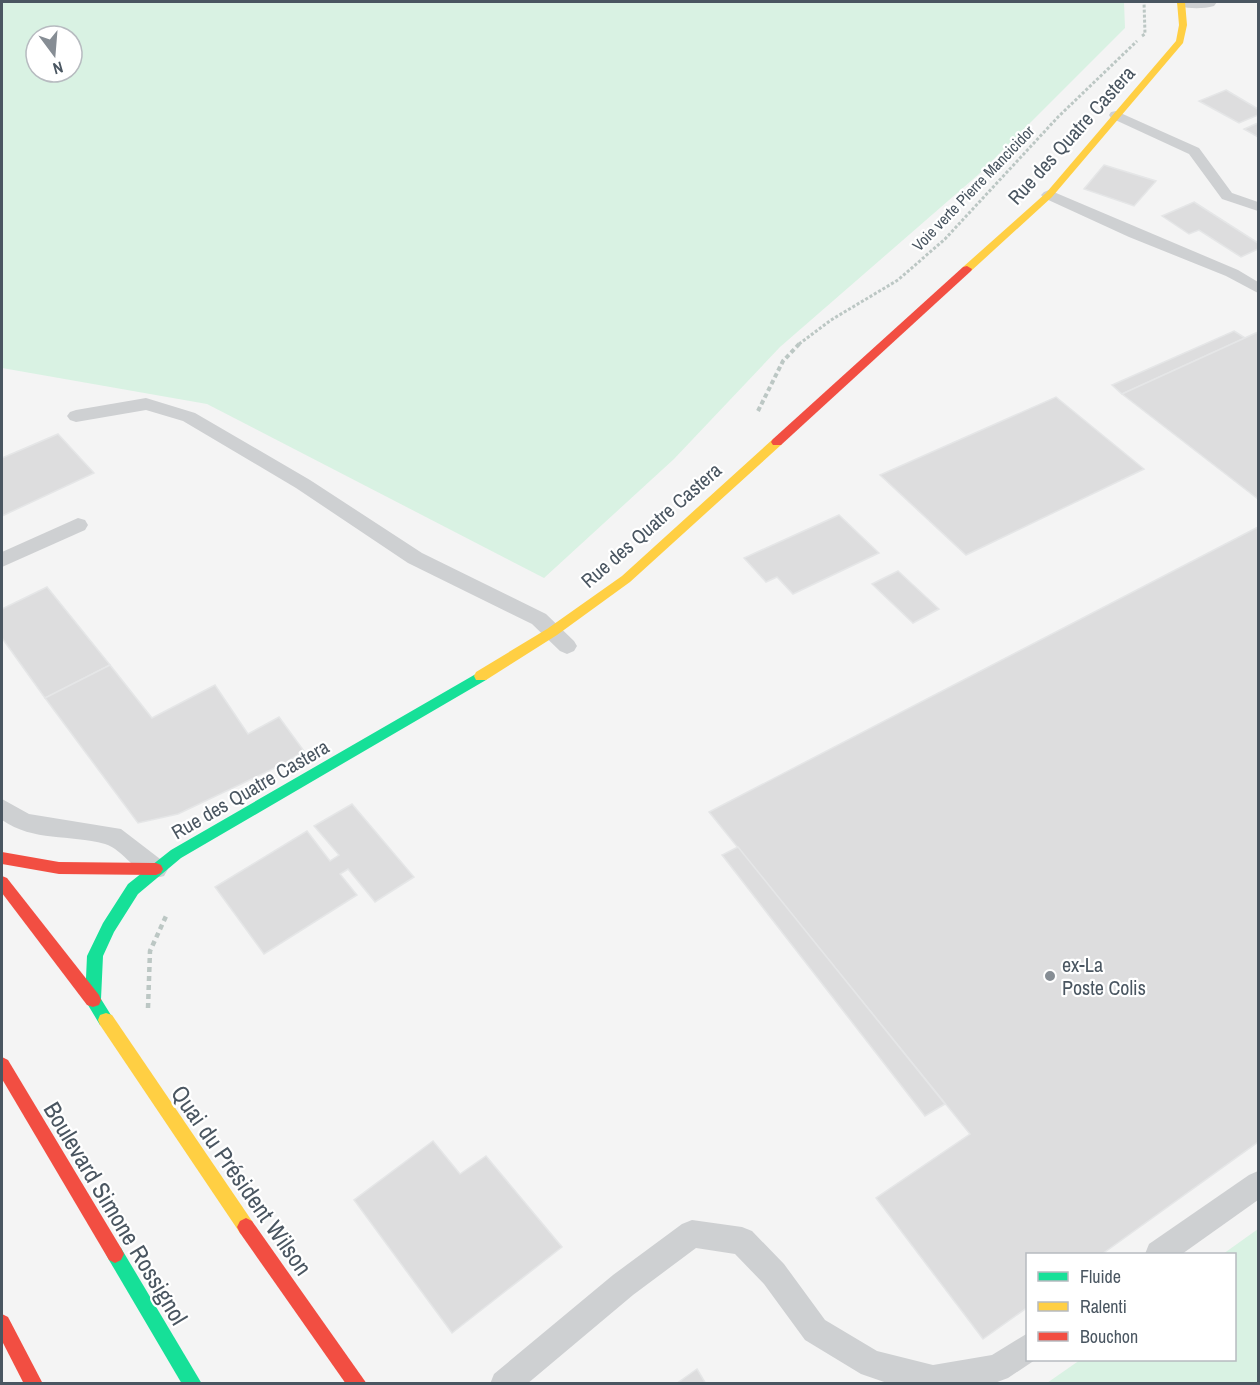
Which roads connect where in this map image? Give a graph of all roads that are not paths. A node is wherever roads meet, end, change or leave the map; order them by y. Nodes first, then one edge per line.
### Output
1 (1181, 2) edge
2 (1186, 2) edge
3 (1207, 2) edge
4 (1116, 115) junction
5 (1049, 195) junction
6 (1258, 207) edge
7 (1258, 288) edge
8 (76, 416) dead end
9 (78, 525) dead end
10 (2, 560) edge
11 (559, 639) junction
12 (2, 808) edge
13 (2, 858) edge
14 (156, 869) junction
15 (2, 882) edge
16 (93, 1000) junction
17 (2, 1065) edge
18 (1258, 1184) edge
19 (1160, 1253) edge
20 (2, 1323) edge
21 (1026, 1348) edge
22 (34, 1383) edge
23 (193, 1383) edge
24 (358, 1383) edge
25 (504, 1383) edge

1 - 4 street, Rue des Quatre Castera
2 - 3 street
4 - 5 street, Rue des Quatre Castera
4 - 6 lane
5 - 7 lane
5 - 11 street, Rue des Quatre Castera
8 - 11 lane
9 - 10 lane
11 - 14 street, Rue des Quatre Castera
12 - 14 lane
13 - 14 street
14 - 16 street, Rue des Quatre Castera
15 - 16 street, Quai du Président Wilson
16 - 24 street, Quai du Président Wilson
17 - 23 street, Boulevard Simone Rossignol
18 - 19 lane
20 - 22 street
21 - 25 lane

